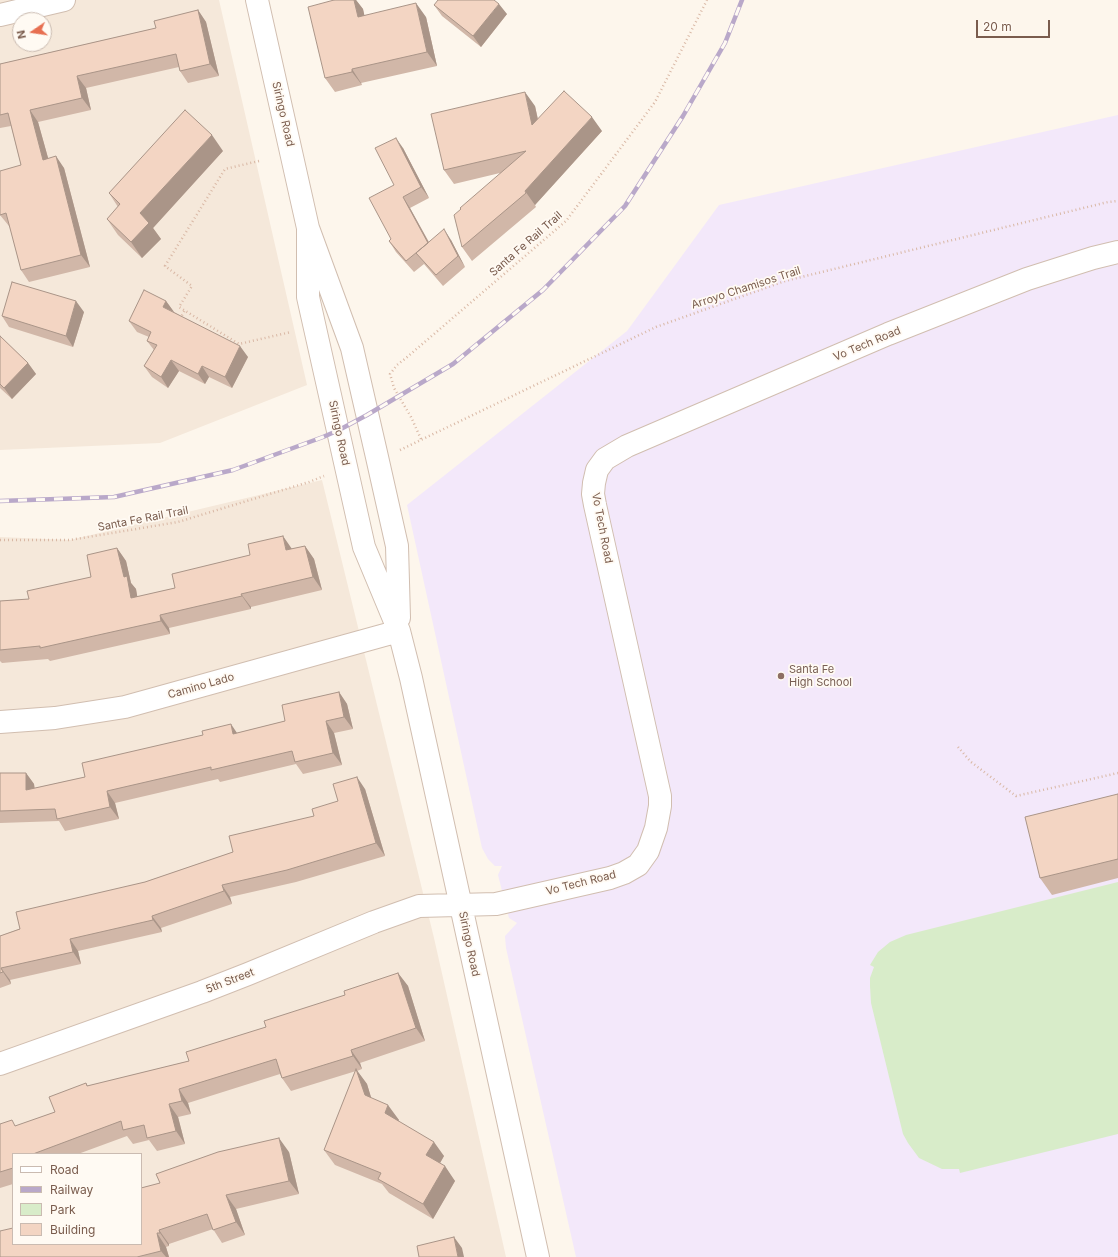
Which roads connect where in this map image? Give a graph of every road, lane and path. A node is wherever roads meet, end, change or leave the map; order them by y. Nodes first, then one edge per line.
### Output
1 (64, 0) edge
2 (257, 0) edge
3 (707, 0) edge
4 (0, 15) edge
5 (260, 161) dead end
6 (1118, 201) edge
7 (308, 228) junction
8 (1118, 252) edge
9 (185, 310) junction
10 (180, 319) edge
11 (214, 328) junction
12 (210, 334) edge
13 (284, 334) dead end
14 (421, 439) joint
15 (327, 475) dead end
16 (0, 540) edge
17 (399, 631) junction
18 (0, 722) edge
19 (958, 747) dead end
20 (1118, 773) edge
21 (461, 904) junction
22 (0, 1064) edge
23 (538, 1257) edge

1 - 4 street
2 - 7 street, Siringo Road
3 - 14 path, Santa Fe Rail Trail
5 - 9 path
6 - 14 path, Arroyo Chamisos Trail
7 - 17 street, Siringo Road
7 - 17 street, Siringo Road
8 - 21 street, Vo Tech Road
9 - 10 path
9 - 11 path
11 - 12 path
11 - 13 path
15 - 16 path, Santa Fe Rail Trail
17 - 18 street, Camino Lado
17 - 21 street, Siringo Road
19 - 20 path
21 - 22 street, 5th Street
21 - 23 street, Siringo Road

